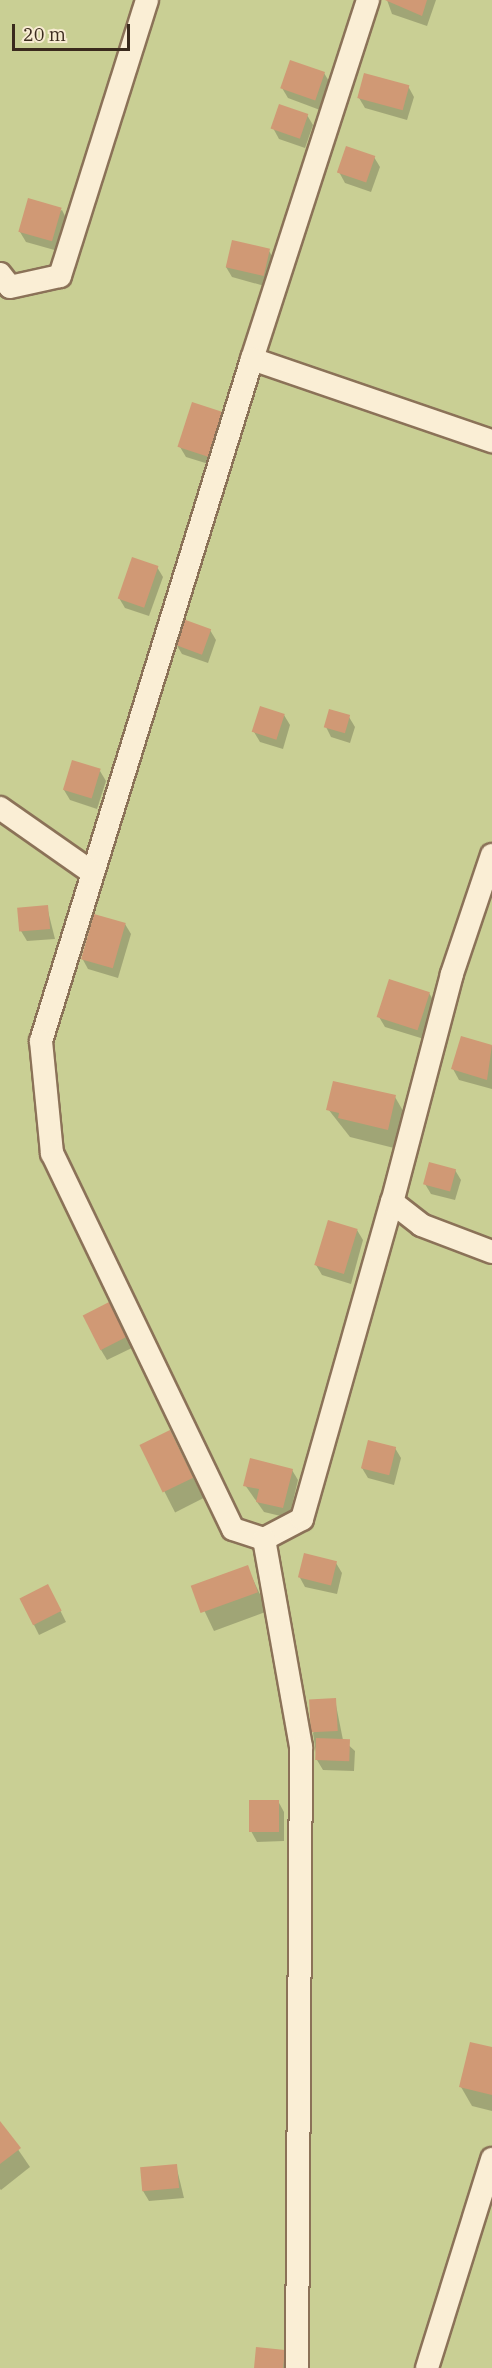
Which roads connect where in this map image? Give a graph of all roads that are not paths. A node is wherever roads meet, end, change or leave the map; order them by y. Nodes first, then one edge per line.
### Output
1 (147, 0) edge
2 (369, 0) edge
3 (0, 274) edge
4 (252, 359) junction
5 (492, 441) edge
6 (0, 808) edge
7 (492, 855) edge
8 (93, 873) junction
9 (392, 1202) junction
10 (492, 1252) edge
11 (264, 1539) junction
12 (492, 2159) edge
13 (297, 2368) edge
14 (427, 2368) edge

1 - 3 lane
2 - 4 lane
4 - 5 lane
4 - 8 lane
6 - 8 lane
7 - 9 lane
8 - 11 lane
9 - 10 lane
9 - 11 lane
11 - 13 lane
12 - 14 lane

